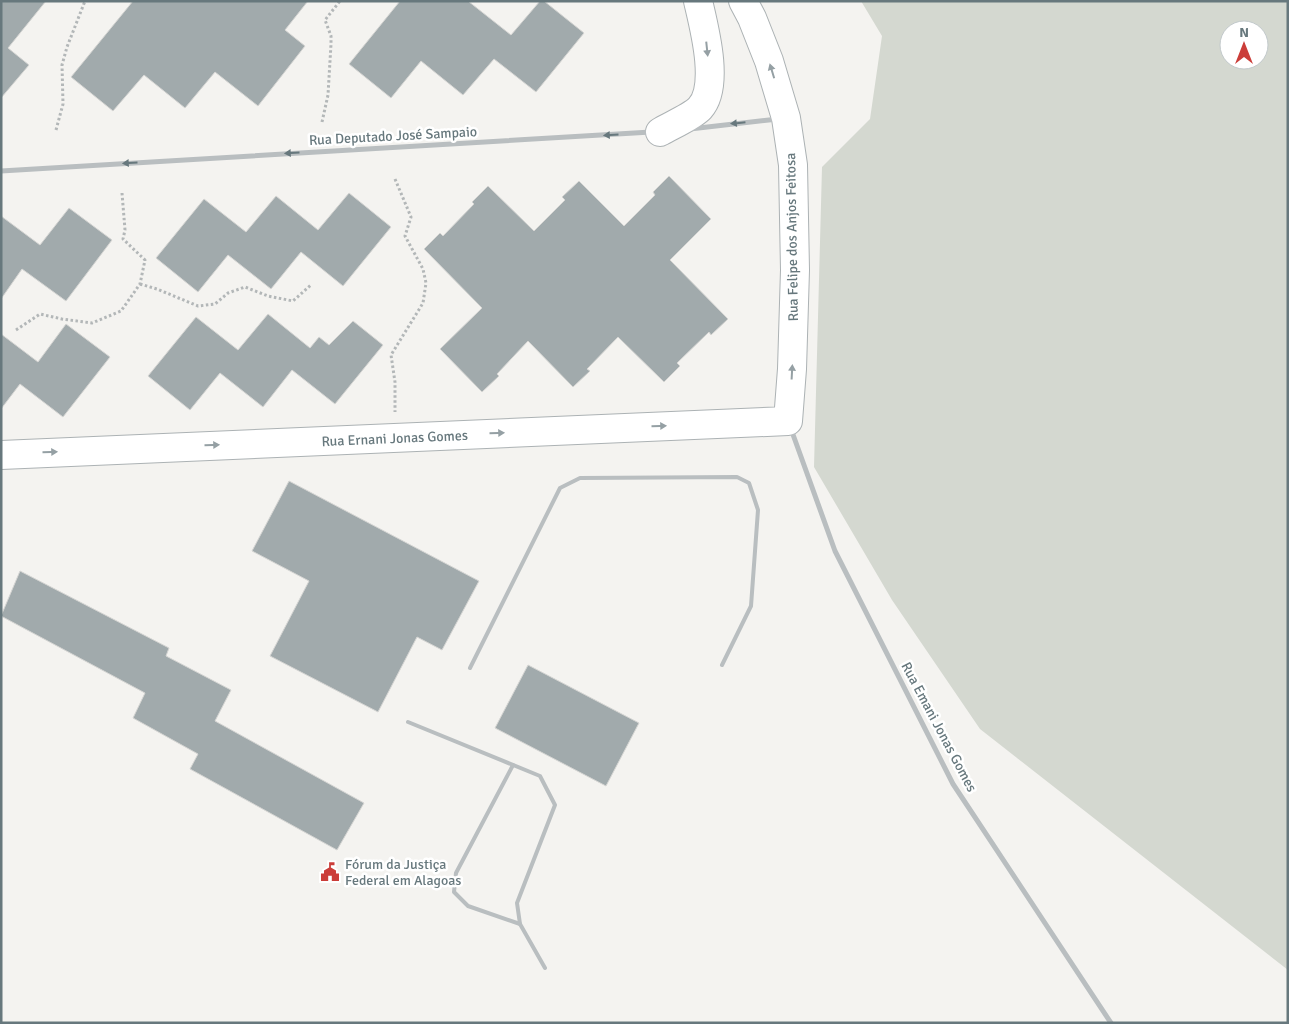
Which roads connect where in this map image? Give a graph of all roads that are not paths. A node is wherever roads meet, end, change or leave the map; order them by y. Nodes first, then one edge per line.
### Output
1 (698, 1) edge
2 (743, 1) edge
3 (786, 118) junction
4 (672, 131) junction
5 (1, 171) edge
6 (788, 421) junction
7 (1, 454) edge
8 (722, 665) dead end
9 (470, 668) dead end
10 (408, 722) dead end
11 (513, 765) junction
12 (520, 924) junction
13 (545, 968) dead end
14 (1111, 1023) edge

1 -> 4 street
3 -> 2 street, Rua Felipe dos Anjos Feitosa
3 -> 4 street, Rua Deputado José Sampaio
6 -> 3 street, Rua Felipe dos Anjos Feitosa
4 -> 5 street, Rua Deputado José Sampaio
7 -> 6 street, Rua Ernani Jonas Gomes
6 - 14 street, Rua Emani Jonas Gomes
8 - 9 lane
10 - 11 lane
11 - 12 lane
11 - 12 lane
12 - 13 lane

